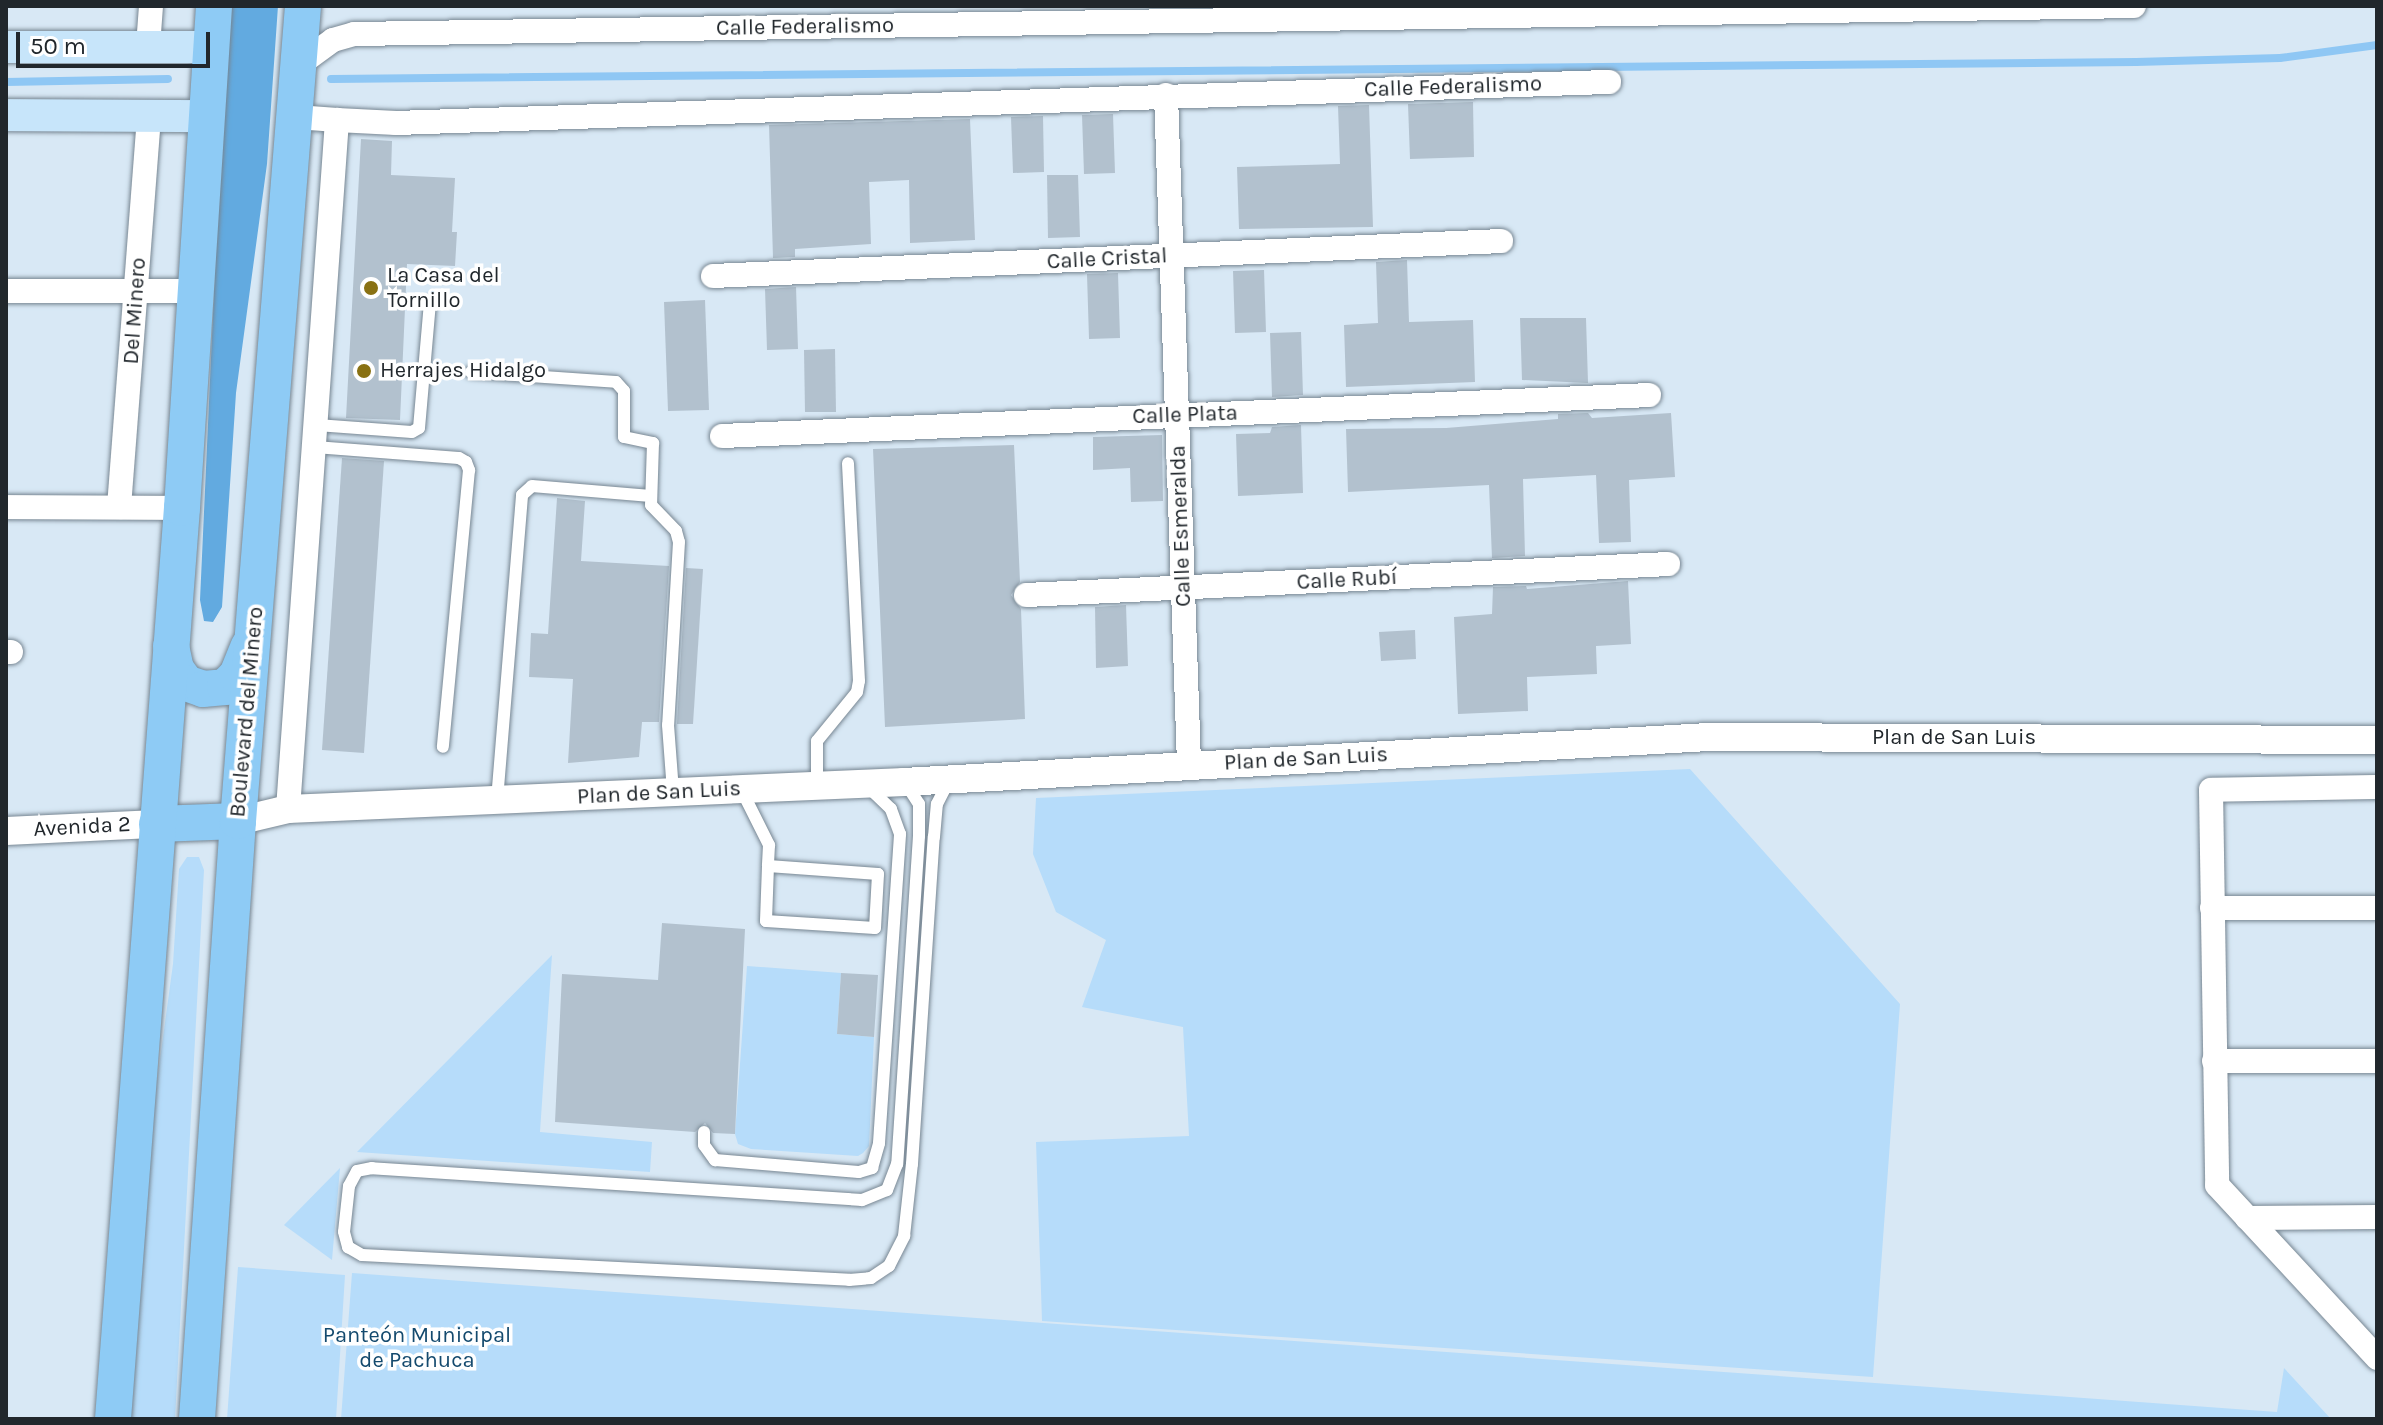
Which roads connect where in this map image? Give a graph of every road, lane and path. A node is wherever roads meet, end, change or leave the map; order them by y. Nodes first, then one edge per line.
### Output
1 (151, 6) edge
2 (214, 6) edge
3 (303, 6) edge
4 (2134, 6) edge
5 (148, 46) junction
6 (6, 47) edge
7 (211, 47) junction
8 (300, 64) junction
9 (1609, 82) dead end
10 (1166, 95) junction
11 (6, 115) edge
12 (149, 115) junction
13 (206, 116) junction
14 (296, 117) junction
15 (337, 120) junction
16 (1501, 241) dead end
17 (1172, 256) junction
18 (713, 276) dead end
19 (6, 291) edge
20 (137, 291) junction
21 (197, 291) junction
22 (430, 302) dead end
23 (471, 372) dead end
24 (1649, 395) dead end
25 (1177, 416) junction
26 (316, 436) junction
27 (722, 436) dead end
28 (848, 463) dead end
29 (651, 496) junction
30 (6, 507) edge
31 (119, 507) junction
32 (182, 508) junction
33 (1668, 564) dead end
34 (1183, 588) junction
35 (1026, 595) dead end
36 (254, 626) junction
37 (171, 645) junction
38 (2377, 740) edge
39 (443, 747) dead end
40 (1189, 765) junction
41 (950, 779) junction
42 (904, 782) junction
43 (865, 784) junction
44 (817, 785) junction
45 (2377, 787) edge
46 (741, 789) junction
47 (673, 792) junction
48 (497, 800) junction
49 (288, 809) junction
50 (238, 821) junction
51 (157, 824) junction
52 (6, 831) edge
53 (768, 866) junction
54 (2212, 908) junction
55 (2377, 908) edge
56 (2214, 1061) junction
57 (2377, 1061) edge
58 (704, 1132) dead end
59 (2377, 1217) edge
60 (2247, 1218) junction
61 (2377, 1358) edge
62 (113, 1419) edge
63 (197, 1419) edge

1 - 5 street
2 - 7 main road
3 - 8 main road, Boulevard del Minero
4 - 8 street, Calle Federalismo
5 - 6 main road
5 - 7 main road
7 - 13 main road
8 - 14 main road, Boulevard del Minero
9 - 10 street, Calle Federalismo
10 - 15 street, Calle Federalismo
10 - 17 street, Calle Esmeralda
11 - 12 main road
12 - 13 main road
12 - 20 street, Del Minero
13 - 21 main road
14 - 15 street, Calle Federalismo
14 - 36 main road, Boulevard del Minero
15 - 26 street
16 - 17 street, Calle Cristal
17 - 18 street, Calle Cristal
17 - 25 street, Calle Esmeralda
19 - 20 street
20 - 21 street
20 - 31 street, Del Minero
21 - 32 main road
22 - 26 lane
23 - 29 lane
24 - 25 street, Calle Plata
25 - 27 street, Calle Plata
25 - 34 street, Calle Esmeralda
26 - 39 lane
26 - 49 street
28 - 44 lane
29 - 47 lane
29 - 48 lane
30 - 31 street
31 - 32 street
32 - 37 main road
33 - 34 street, Calle Rubí
34 - 35 street, Calle Rubí
34 - 40 street, Calle Esmeralda
36 - 37 main road
36 - 50 main road, Boulevard del Minero
37 - 51 main road
38 - 40 street, Plan de San Luis
40 - 41 street, Plan de San Luis
41 - 42 street, Plan de San Luis
41 - 42 lane
42 - 43 street, Plan de San Luis
43 - 44 street, Plan de San Luis
43 - 58 lane
44 - 46 street, Plan de San Luis
45 - 54 street
46 - 47 street, Plan de San Luis
46 - 53 lane
47 - 48 street, Plan de San Luis
48 - 49 street, Plan de San Luis
49 - 50 street, Plan de San Luis
50 - 51 main road
50 - 63 main road, Boulevard del Minero
51 - 52 street, Avenida 2
51 - 62 main road
53 - 53 lane
54 - 55 street
54 - 56 street
56 - 57 street
56 - 60 street
59 - 60 street
60 - 61 street

